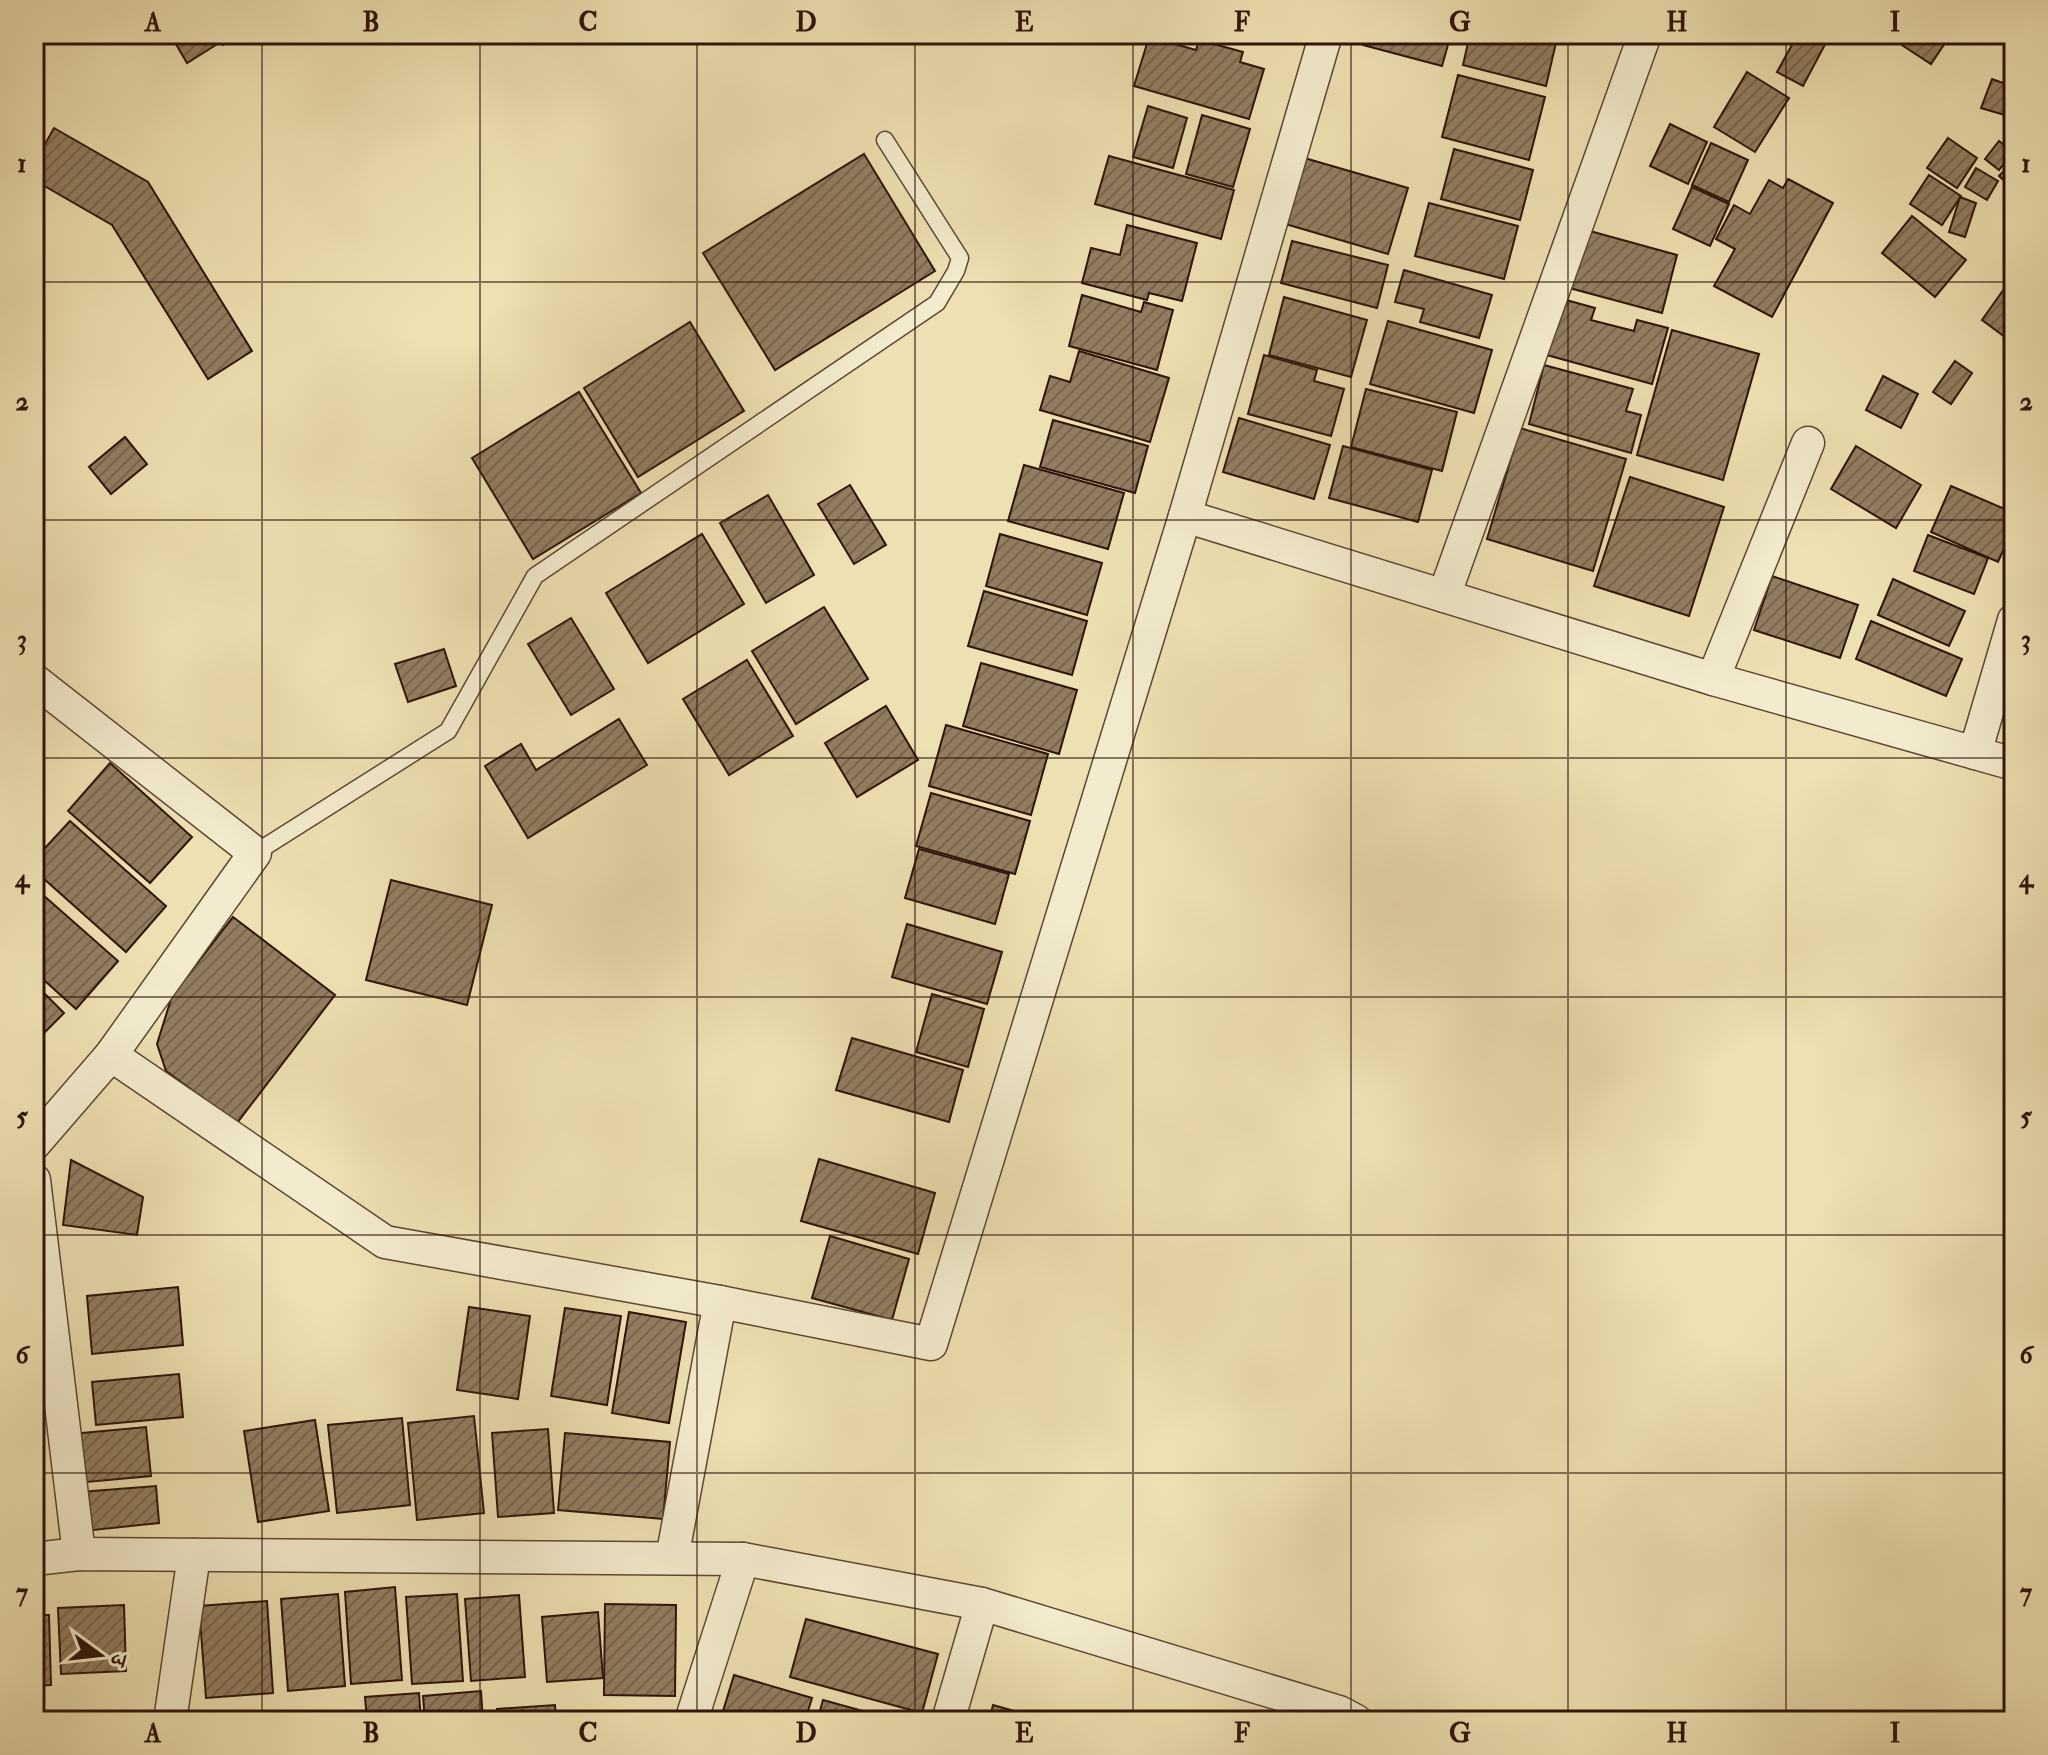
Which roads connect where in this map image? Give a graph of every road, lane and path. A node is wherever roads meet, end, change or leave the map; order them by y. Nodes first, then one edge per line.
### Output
1 (1326, 34) edge
2 (1645, 34) edge
3 (885, 140) dead end
4 (1808, 443) dead end
5 (1185, 516) junction
6 (1444, 596) junction
7 (2014, 620) edge
8 (1713, 679) junction
9 (34, 680) edge
10 (1975, 753) junction
11 (2014, 764) edge
12 (255, 853) junction
13 (111, 1055) junction
14 (34, 1144) edge
15 (34, 1180) edge
16 (720, 1302) junction
17 (79, 1554) junction
18 (194, 1555) junction
19 (672, 1558) junction
20 (34, 1559) edge
21 (743, 1559) junction
22 (982, 1604) junction
23 (170, 1721) edge
24 (691, 1721) edge
25 (948, 1721) edge
26 (1356, 1721) edge

1 - 5 street
2 - 6 street
3 - 12 lane
4 - 8 street
5 - 6 street
5 - 16 street
6 - 8 street
7 - 10 street
8 - 10 street
9 - 12 street
10 - 11 street
12 - 13 street
13 - 14 street
13 - 16 street
15 - 17 street
16 - 19 street
17 - 18 street
17 - 20 street
18 - 19 street
18 - 23 street
19 - 21 street
21 - 22 street
21 - 24 street
22 - 25 street
22 - 26 street

